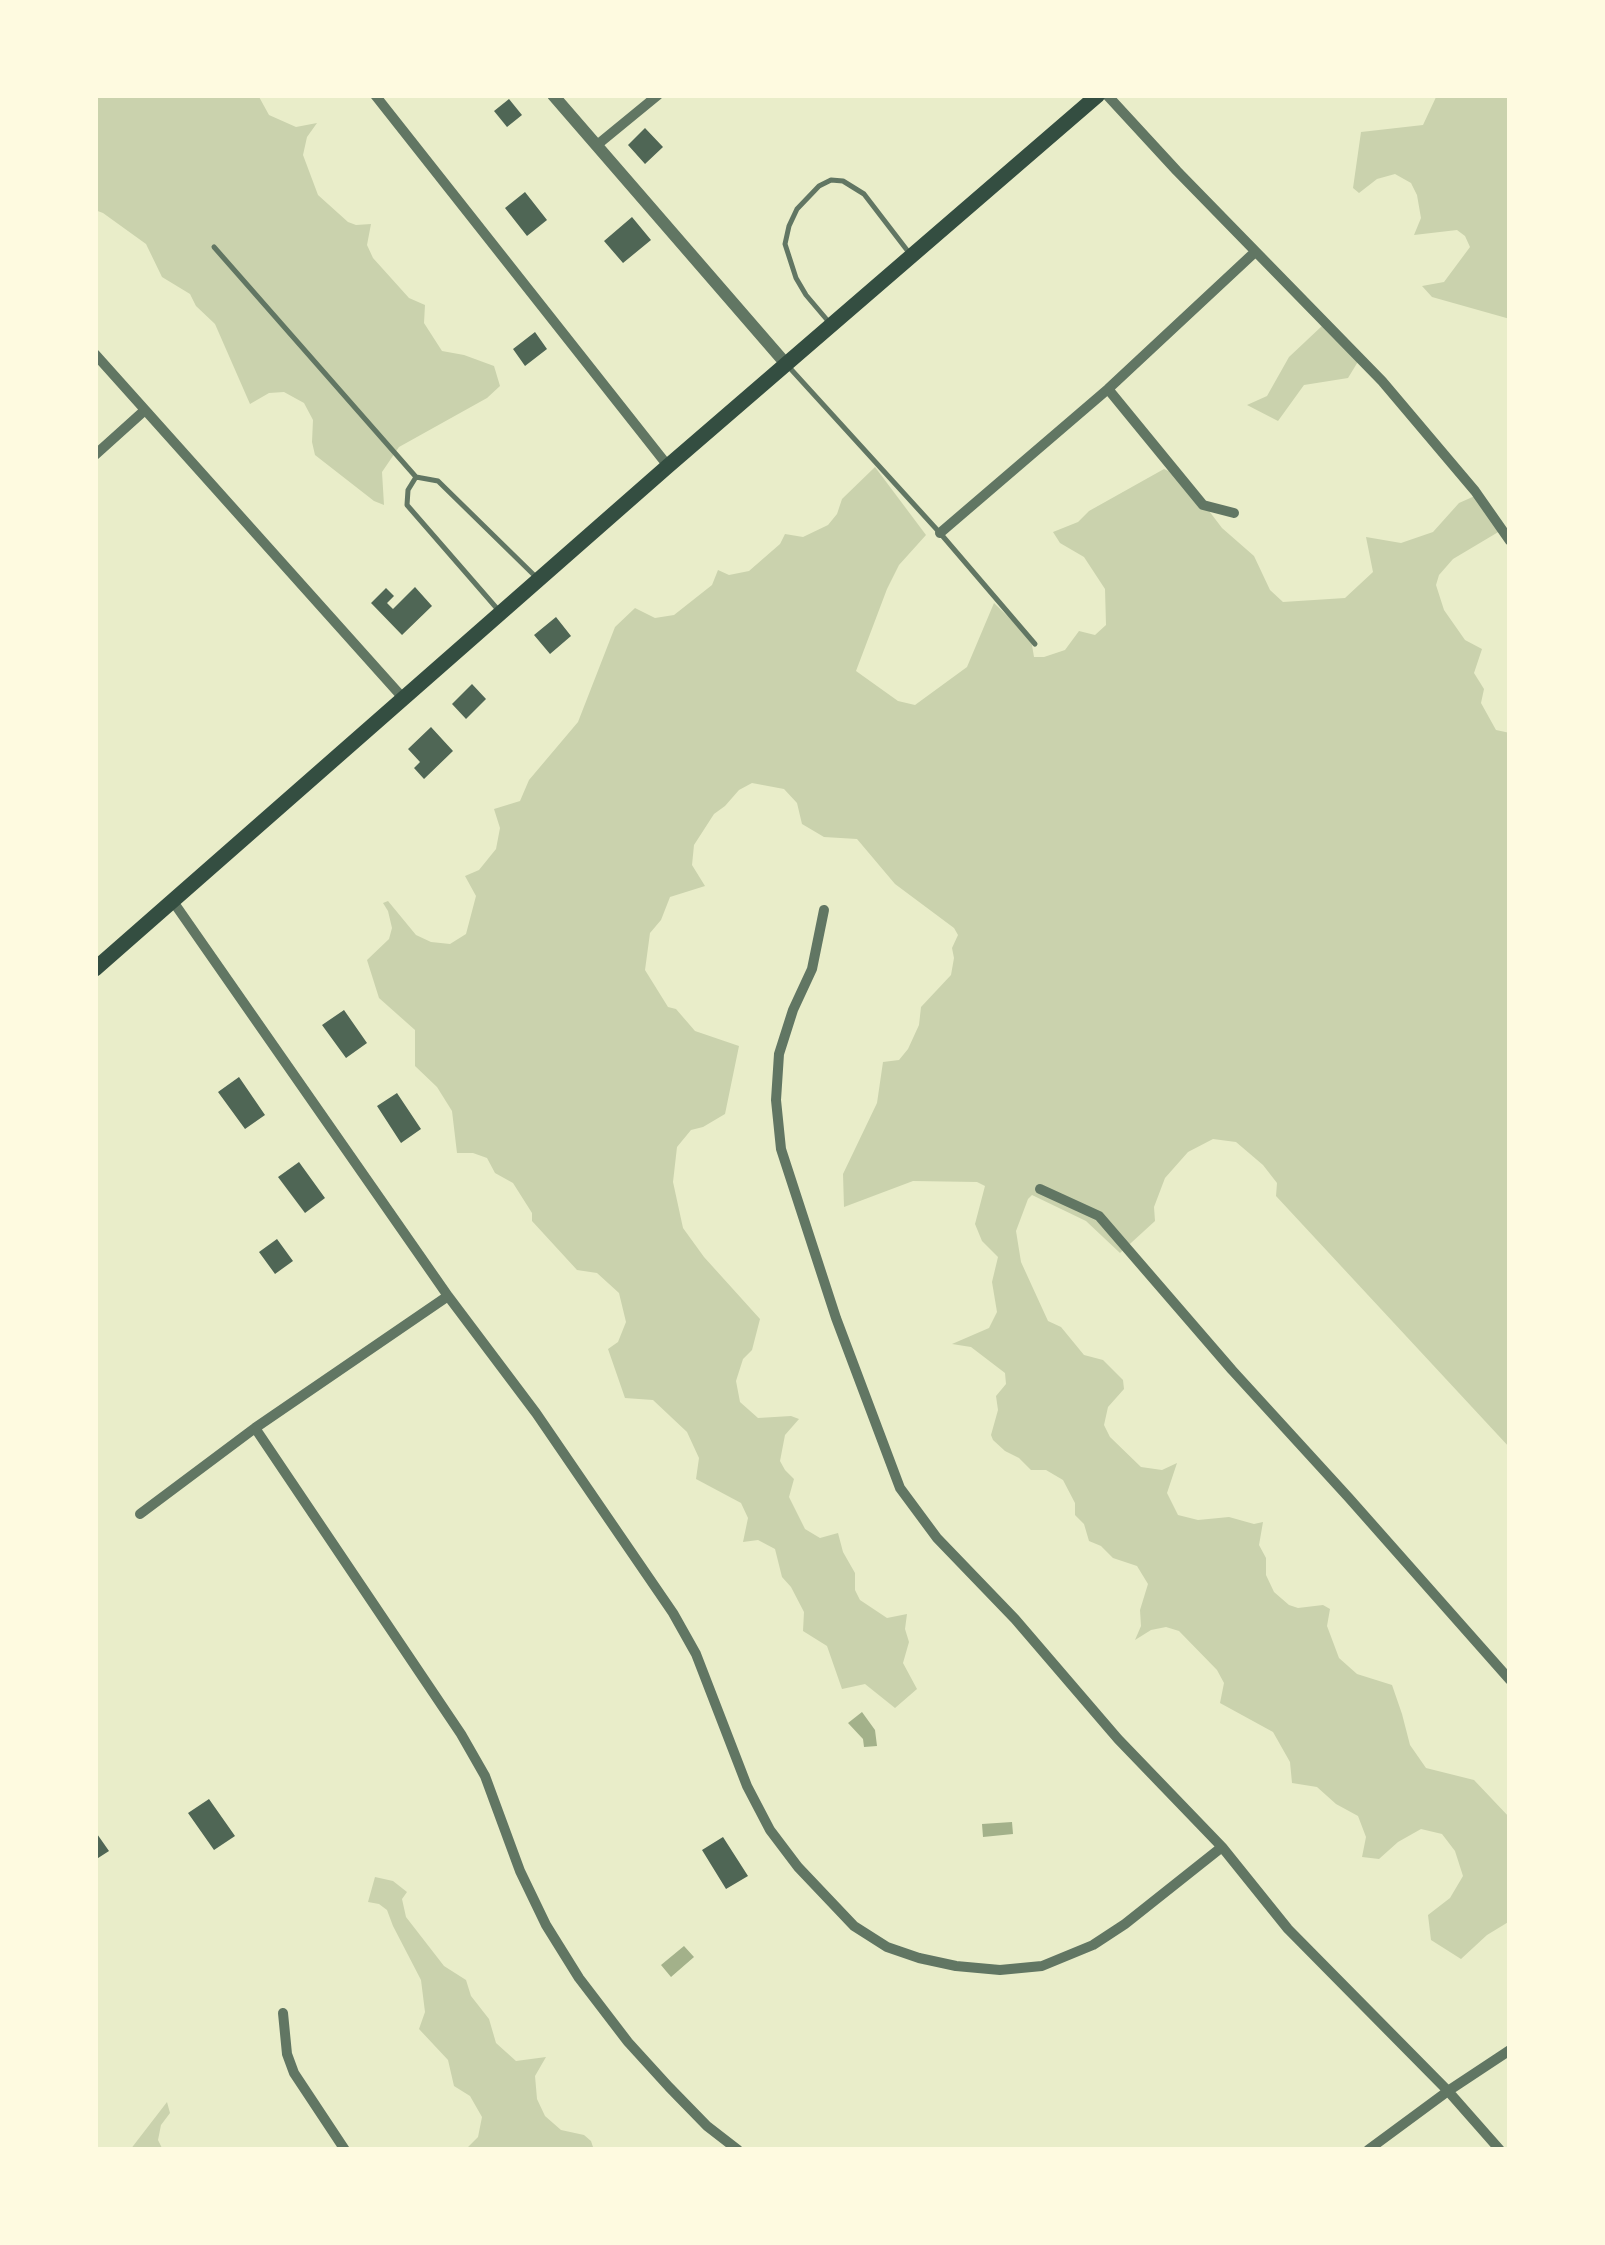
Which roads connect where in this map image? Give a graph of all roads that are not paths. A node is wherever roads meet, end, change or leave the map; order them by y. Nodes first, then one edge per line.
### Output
1 (375, 95) edge
2 (553, 95) edge
3 (658, 95) edge
4 (1098, 95) edge
5 (1107, 95) edge
6 (597, 145) junction
7 (214, 247) dead end
8 (1256, 252) junction
9 (912, 256) junction
10 (831, 326) junction
11 (95, 354) edge
12 (786, 364) junction
13 (1108, 389) junction
14 (144, 410) junction
15 (95, 455) edge
16 (668, 466) junction
17 (416, 477) junction
18 (1234, 513) dead end
19 (940, 532) junction
20 (1510, 541) edge
21 (539, 580) junction
22 (501, 614) junction
23 (1034, 644) dead end
24 (403, 698) junction
25 (172, 900) junction
26 (824, 910) dead end
27 (95, 969) edge
28 (1040, 1188) dead end
29 (448, 1296) junction
30 (256, 1428) junction
31 (140, 1514) dead end
32 (1510, 1680) edge
33 (1222, 1847) junction
34 (283, 2013) dead end
35 (1510, 2050) edge
36 (1448, 2091) junction
37 (345, 2150) edge
38 (738, 2150) edge
39 (1368, 2150) edge
40 (1500, 2150) edge

1 - 16 street
2 - 6 street
3 - 6 street
4 - 9 main road
5 - 8 street
6 - 12 street
7 - 17 lane
8 - 13 street
8 - 20 street
9 - 10 main road
9 - 10 lane
10 - 12 main road
11 - 14 street
12 - 16 main road
12 - 19 lane
13 - 18 street
13 - 19 street
14 - 15 street
14 - 24 street
16 - 21 main road
17 - 21 lane
17 - 22 lane
19 - 23 lane
21 - 22 main road
22 - 24 main road
24 - 25 main road
25 - 27 main road
25 - 29 street
26 - 33 street
28 - 32 street
29 - 30 street
29 - 33 street
30 - 31 street
30 - 38 street
33 - 36 street
34 - 37 street
35 - 36 street
36 - 39 street
36 - 40 street

